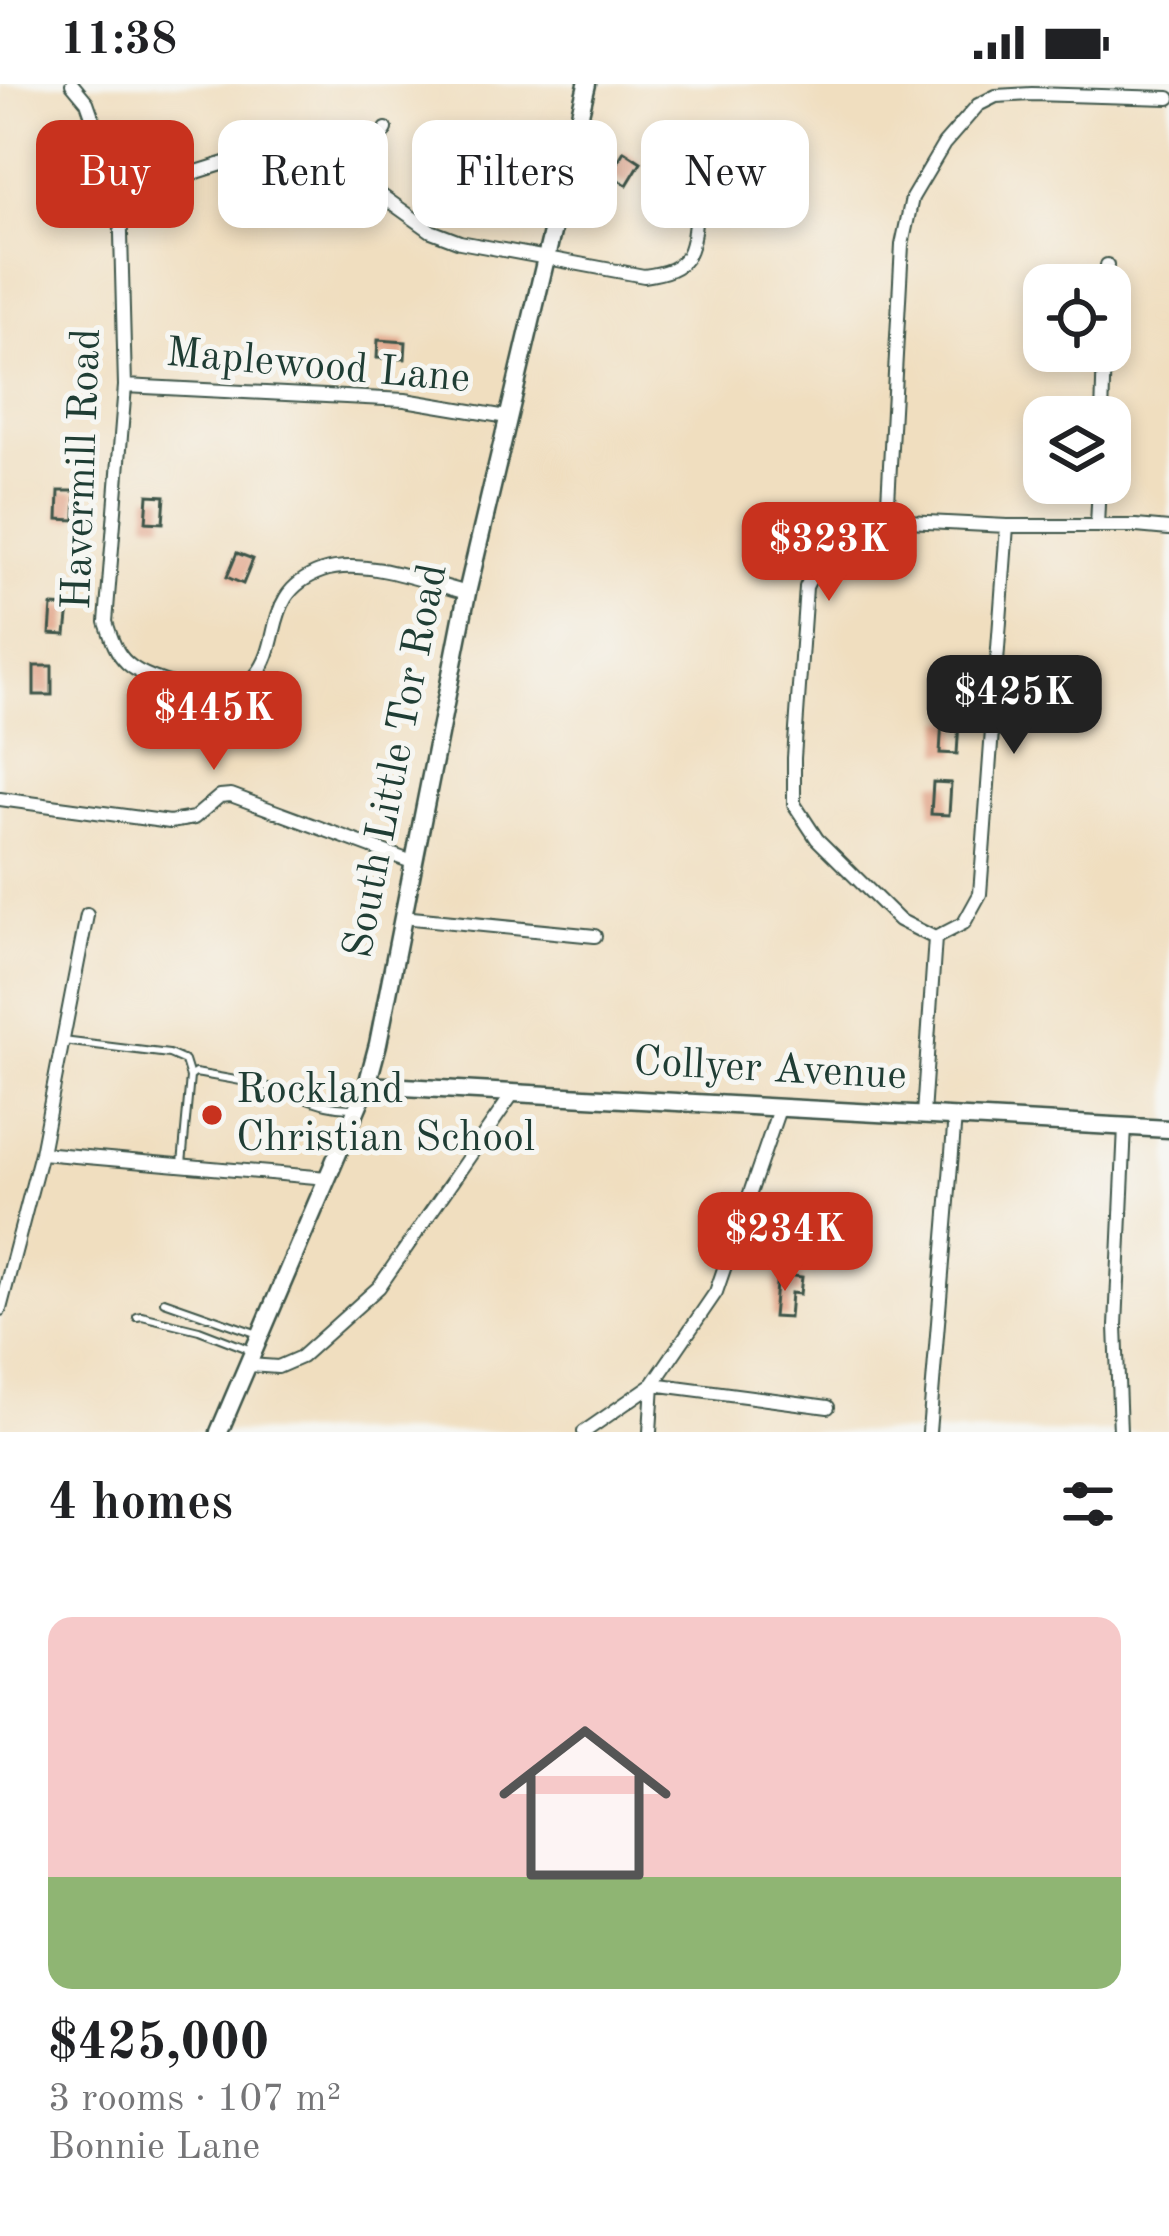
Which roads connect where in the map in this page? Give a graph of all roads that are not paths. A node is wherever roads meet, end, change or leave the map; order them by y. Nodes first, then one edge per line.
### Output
1 (72, 84) edge
2 (587, 84) edge
3 (1169, 98) edge
4 (93, 120) edge
5 (388, 201) edge
6 (121, 228) edge
7 (695, 228) edge
8 (548, 258) junction
9 (125, 386) junction
10 (507, 417) junction
11 (1098, 504) edge
12 (887, 520) junction
13 (1007, 526) junction
14 (1097, 526) junction
15 (1169, 529) edge
16 (467, 593) junction
17 (0, 799) edge
18 (412, 862) junction
19 (87, 915) dead end
20 (402, 917) junction
21 (595, 936) dead end
22 (935, 938) junction
23 (63, 1041) junction
24 (190, 1077) junction
25 (367, 1085) junction
26 (514, 1092) junction
27 (357, 1108) junction
28 (779, 1109) junction
29 (923, 1114) junction
30 (955, 1116) junction
31 (1125, 1126) junction
32 (1169, 1129) edge
33 (41, 1153) junction
34 (182, 1165) junction
35 (327, 1178) junction
36 (164, 1301) dead end
37 (0, 1309) edge
38 (136, 1317) dead end
39 (255, 1350) junction
40 (653, 1384) junction
41 (827, 1407) dead end
42 (219, 1432) edge
43 (584, 1432) edge
44 (650, 1432) edge
45 (929, 1432) edge
46 (1120, 1432) edge

1 - 4 street, Havermill Road
2 - 8 street, South Little Tor Road
3 - 12 street
5 - 8 street
6 - 9 street, Havermill Road
7 - 8 street
8 - 10 street, South Little Tor Road
9 - 10 street, Maplewood Lane
9 - 16 street, Havermill Road
10 - 16 street, South Little Tor Road
11 - 14 street
12 - 13 street
12 - 22 street
13 - 14 street
13 - 22 street
14 - 15 street
16 - 18 street, South Little Tor Road
17 - 18 street
18 - 20 street, South Little Tor Road
19 - 23 street
20 - 21 street
20 - 25 street, South Little Tor Road
22 - 29 street
23 - 24 lane
23 - 33 street
24 - 27 lane
24 - 34 lane
25 - 26 street, Collyer Avenue
25 - 27 street, South Little Tor Road
26 - 28 street, Collyer Avenue
26 - 39 street
27 - 35 street, South Little Tor Road
28 - 29 street, Collyer Avenue
28 - 40 street
29 - 30 street, Collyer Avenue
30 - 31 street, Collyer Avenue
30 - 45 street
31 - 32 street, Collyer Avenue
31 - 46 street
33 - 34 street
33 - 37 street
34 - 35 street
35 - 39 street, South Little Tor Road
36 - 39 lane
38 - 39 lane
39 - 42 street, South Little Tor Road
40 - 41 street
40 - 43 street
40 - 44 street

